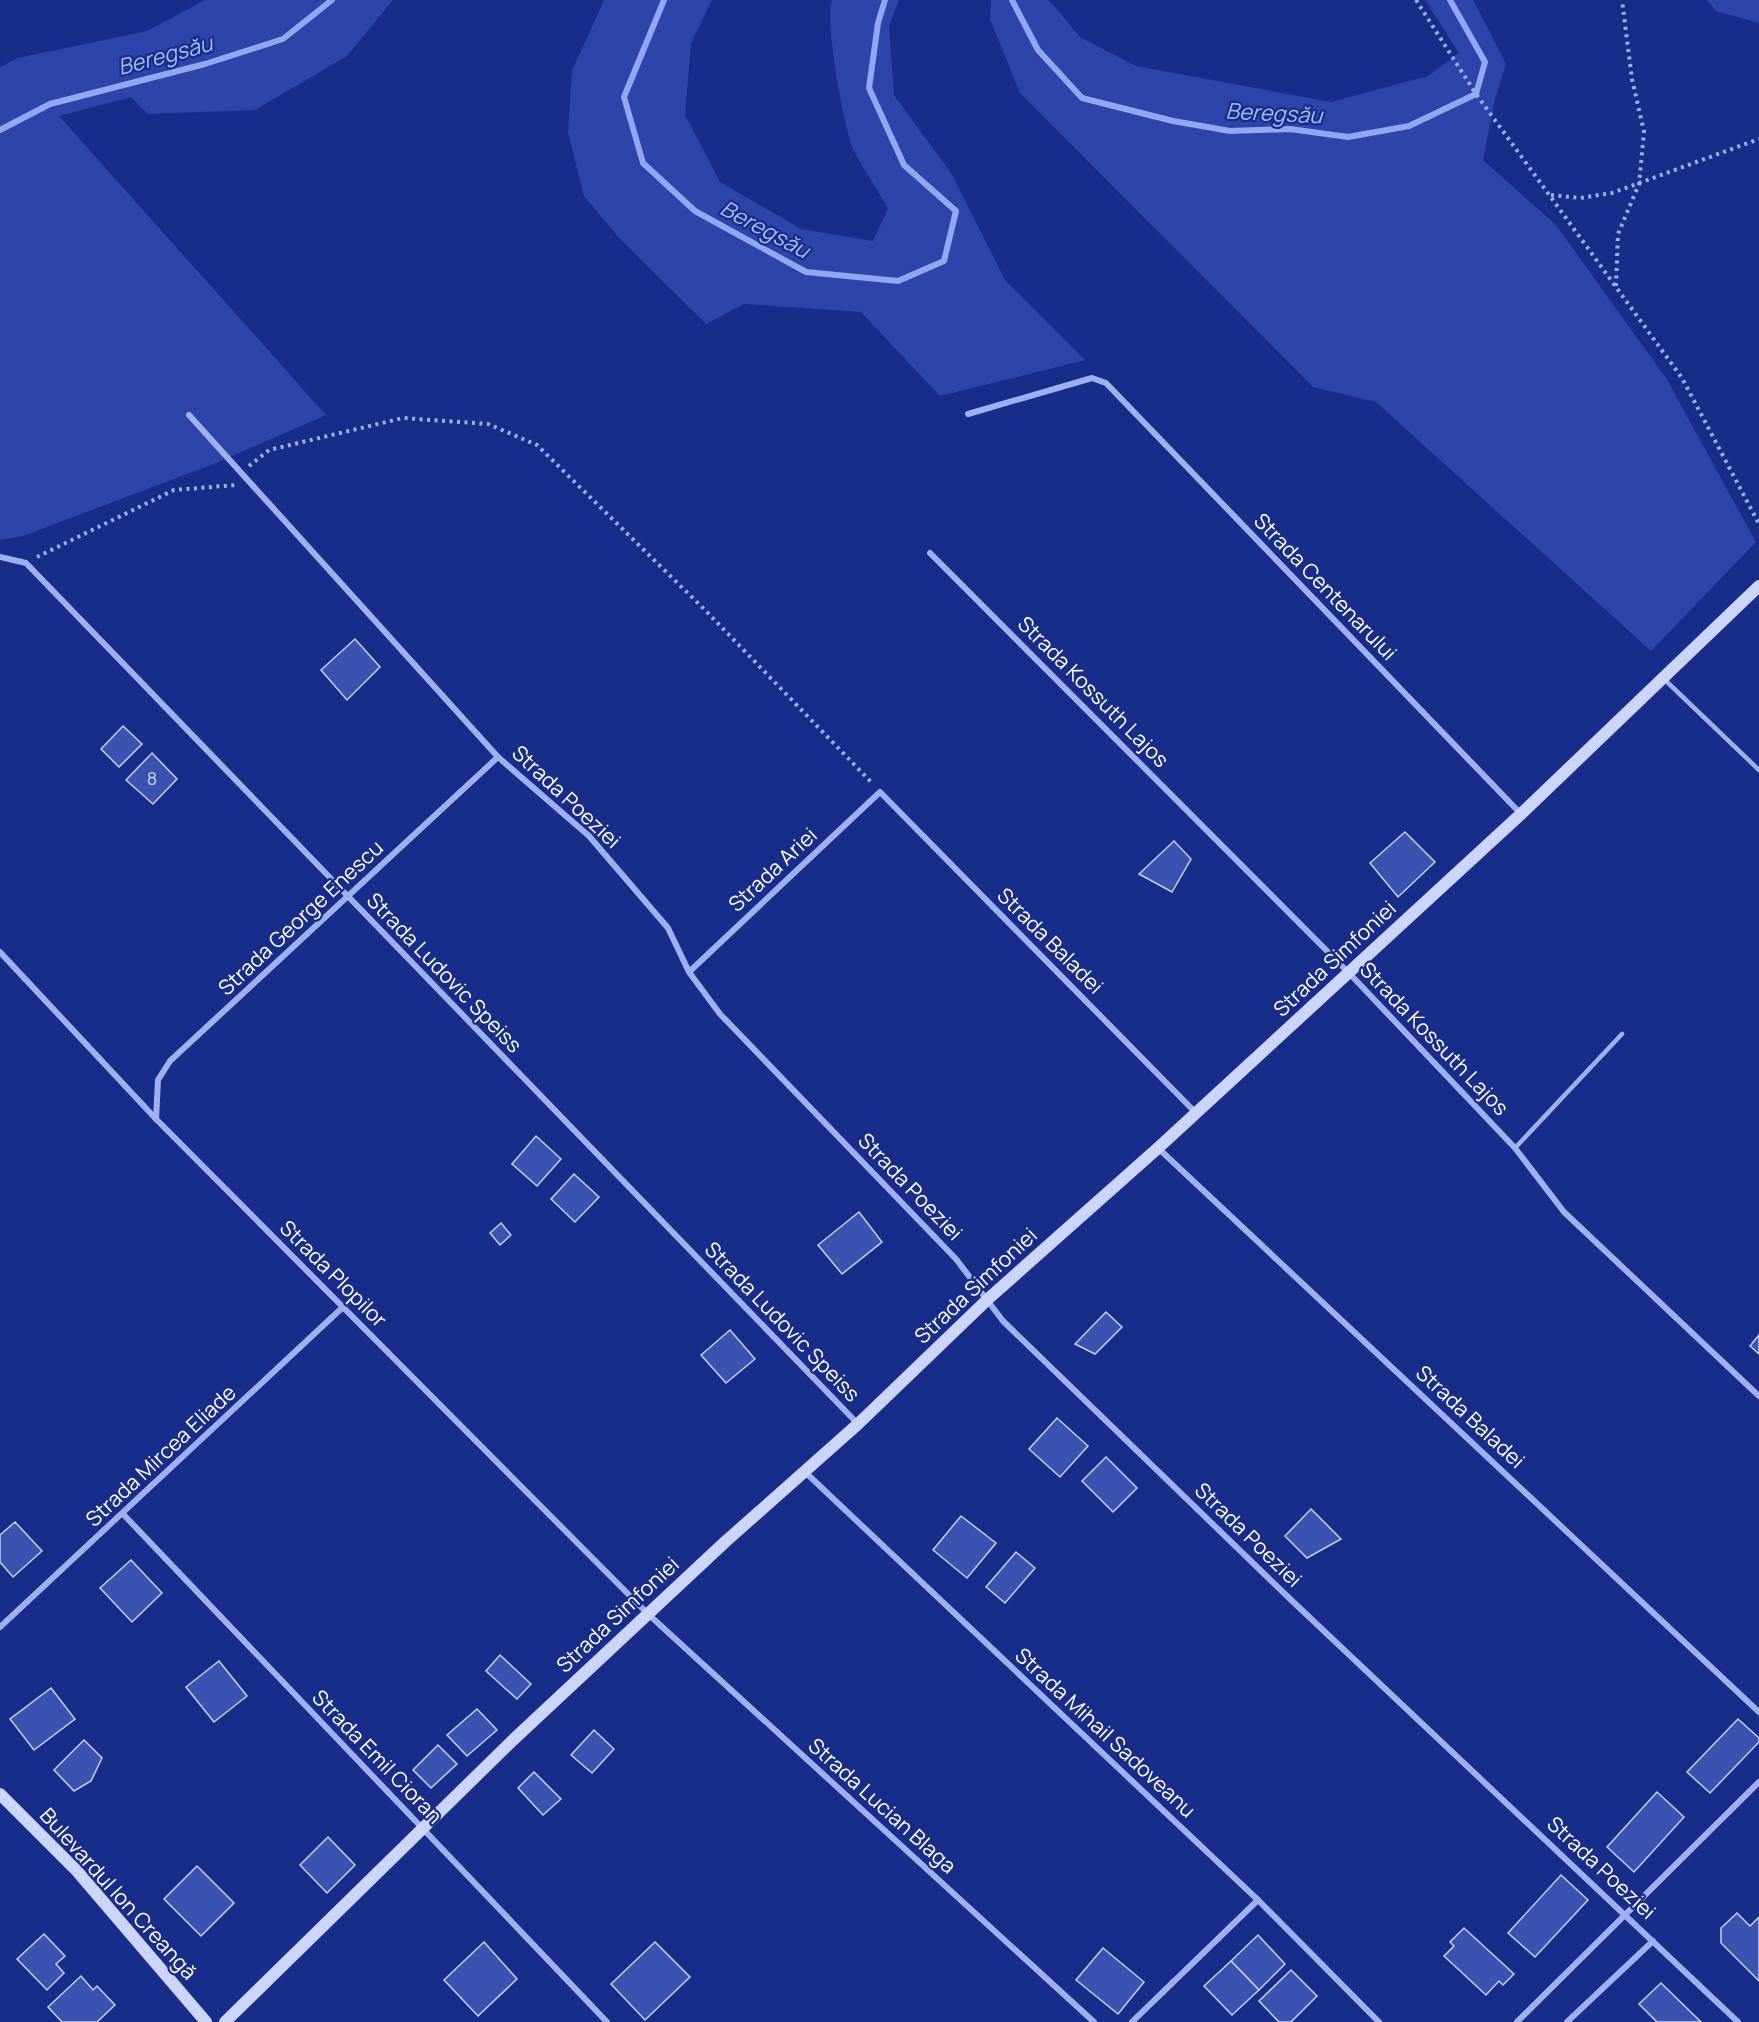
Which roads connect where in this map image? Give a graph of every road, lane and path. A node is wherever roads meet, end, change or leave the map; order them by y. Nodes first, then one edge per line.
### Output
1 (1416, 0) edge
2 (1622, 0) edge
3 (1759, 139) edge
4 (1639, 184) junction
5 (1551, 195) junction
6 (1616, 286) junction
7 (968, 414) dead end
8 (189, 415) dead end
9 (241, 472) junction
10 (252, 484) junction
11 (1759, 524) edge
12 (930, 553) dead end
13 (0, 557) edge
14 (26, 563) junction
15 (1759, 586) edge
16 (1663, 678) junction
17 (498, 757) junction
18 (1759, 770) edge
19 (880, 792) junction
20 (1521, 814) junction
21 (348, 898) junction
22 (0, 952) edge
23 (689, 972) junction
24 (1349, 973) junction
25 (1622, 1034) dead end
26 (1196, 1113) junction
27 (156, 1119) junction
28 (1158, 1148) junction
29 (1515, 1148) junction
30 (988, 1299) junction
31 (343, 1307) junction
32 (1759, 1395) edge
33 (858, 1424) junction
34 (804, 1472) junction
35 (123, 1514) junction
36 (648, 1614) junction
37 (0, 1627) edge
38 (1759, 1712) edge
39 (1759, 1782) edge
40 (0, 1794) edge
41 (423, 1828) junction
42 (1258, 1900) junction
43 (1626, 1914) junction
44 (1653, 1941) junction
45 (206, 2022) edge
46 (225, 2022) edge
47 (607, 2022) edge
48 (1094, 2022) edge
49 (1132, 2022) edge
50 (1380, 2022) edge
51 (1517, 2022) edge
52 (1567, 2022) edge
53 (1738, 2022) edge

1 - 5 path
2 - 4 path
3 - 4 path
4 - 5 path
4 - 6 path
5 - 6 path
6 - 11 path
7 - 20 street, Strada Centenarului
8 - 9 street, Strada Poeziei
9 - 10 street, Strada Poeziei
9 - 19 path
10 - 14 path
10 - 17 street, Strada Poeziei
12 - 24 street, Strada Kossuth Lajos
13 - 14 street
14 - 21 street, Strada Ludovic Speiss
15 - 16 street, Strada Simfoniei
16 - 18 lane
16 - 20 street, Strada Simfoniei
17 - 21 street, Strada George Enescu
17 - 23 street, Strada Poeziei
19 - 23 street, Strada Ariei
19 - 26 street, Strada Baladei
20 - 24 street, Strada Simfoniei
21 - 27 street, Strada George Enescu
21 - 33 street, Strada Ludovic Speiss
22 - 27 street, Strada Plopilor
23 - 30 street, Strada Poeziei
24 - 26 street, Strada Simfoniei
24 - 29 street, Strada Kossuth Lajos
25 - 29 lane
26 - 28 street, Strada Simfoniei
27 - 31 street, Strada Plopilor
28 - 30 street, Strada Simfoniei
28 - 38 street, Strada Baladei
29 - 32 street, Strada Kossuth Lajos
30 - 33 street, Strada Simfoniei
30 - 43 street, Strada Poeziei
31 - 35 street, Strada Mircea Eliade
31 - 36 street, Strada Plopilor
33 - 34 street, Strada Simfoniei
34 - 36 street, Strada Simfoniei
34 - 42 street, Strada Mihail Sadoveanu
35 - 37 street, Strada Mircea Eliade
35 - 41 street, Strada Emil Cioran
36 - 41 street, Strada Simfoniei
36 - 48 street, Strada Lucian Blaga
39 - 43 street
40 - 45 street, Bulevardul Ion Creangă
41 - 46 street, Strada Simfoniei
41 - 47 street, Strada Emil Cioran
42 - 49 street
42 - 50 street, Strada Mihail Sadoveanu
43 - 44 street, Strada Poeziei
43 - 51 street
44 - 52 street
44 - 53 street, Strada Poeziei

